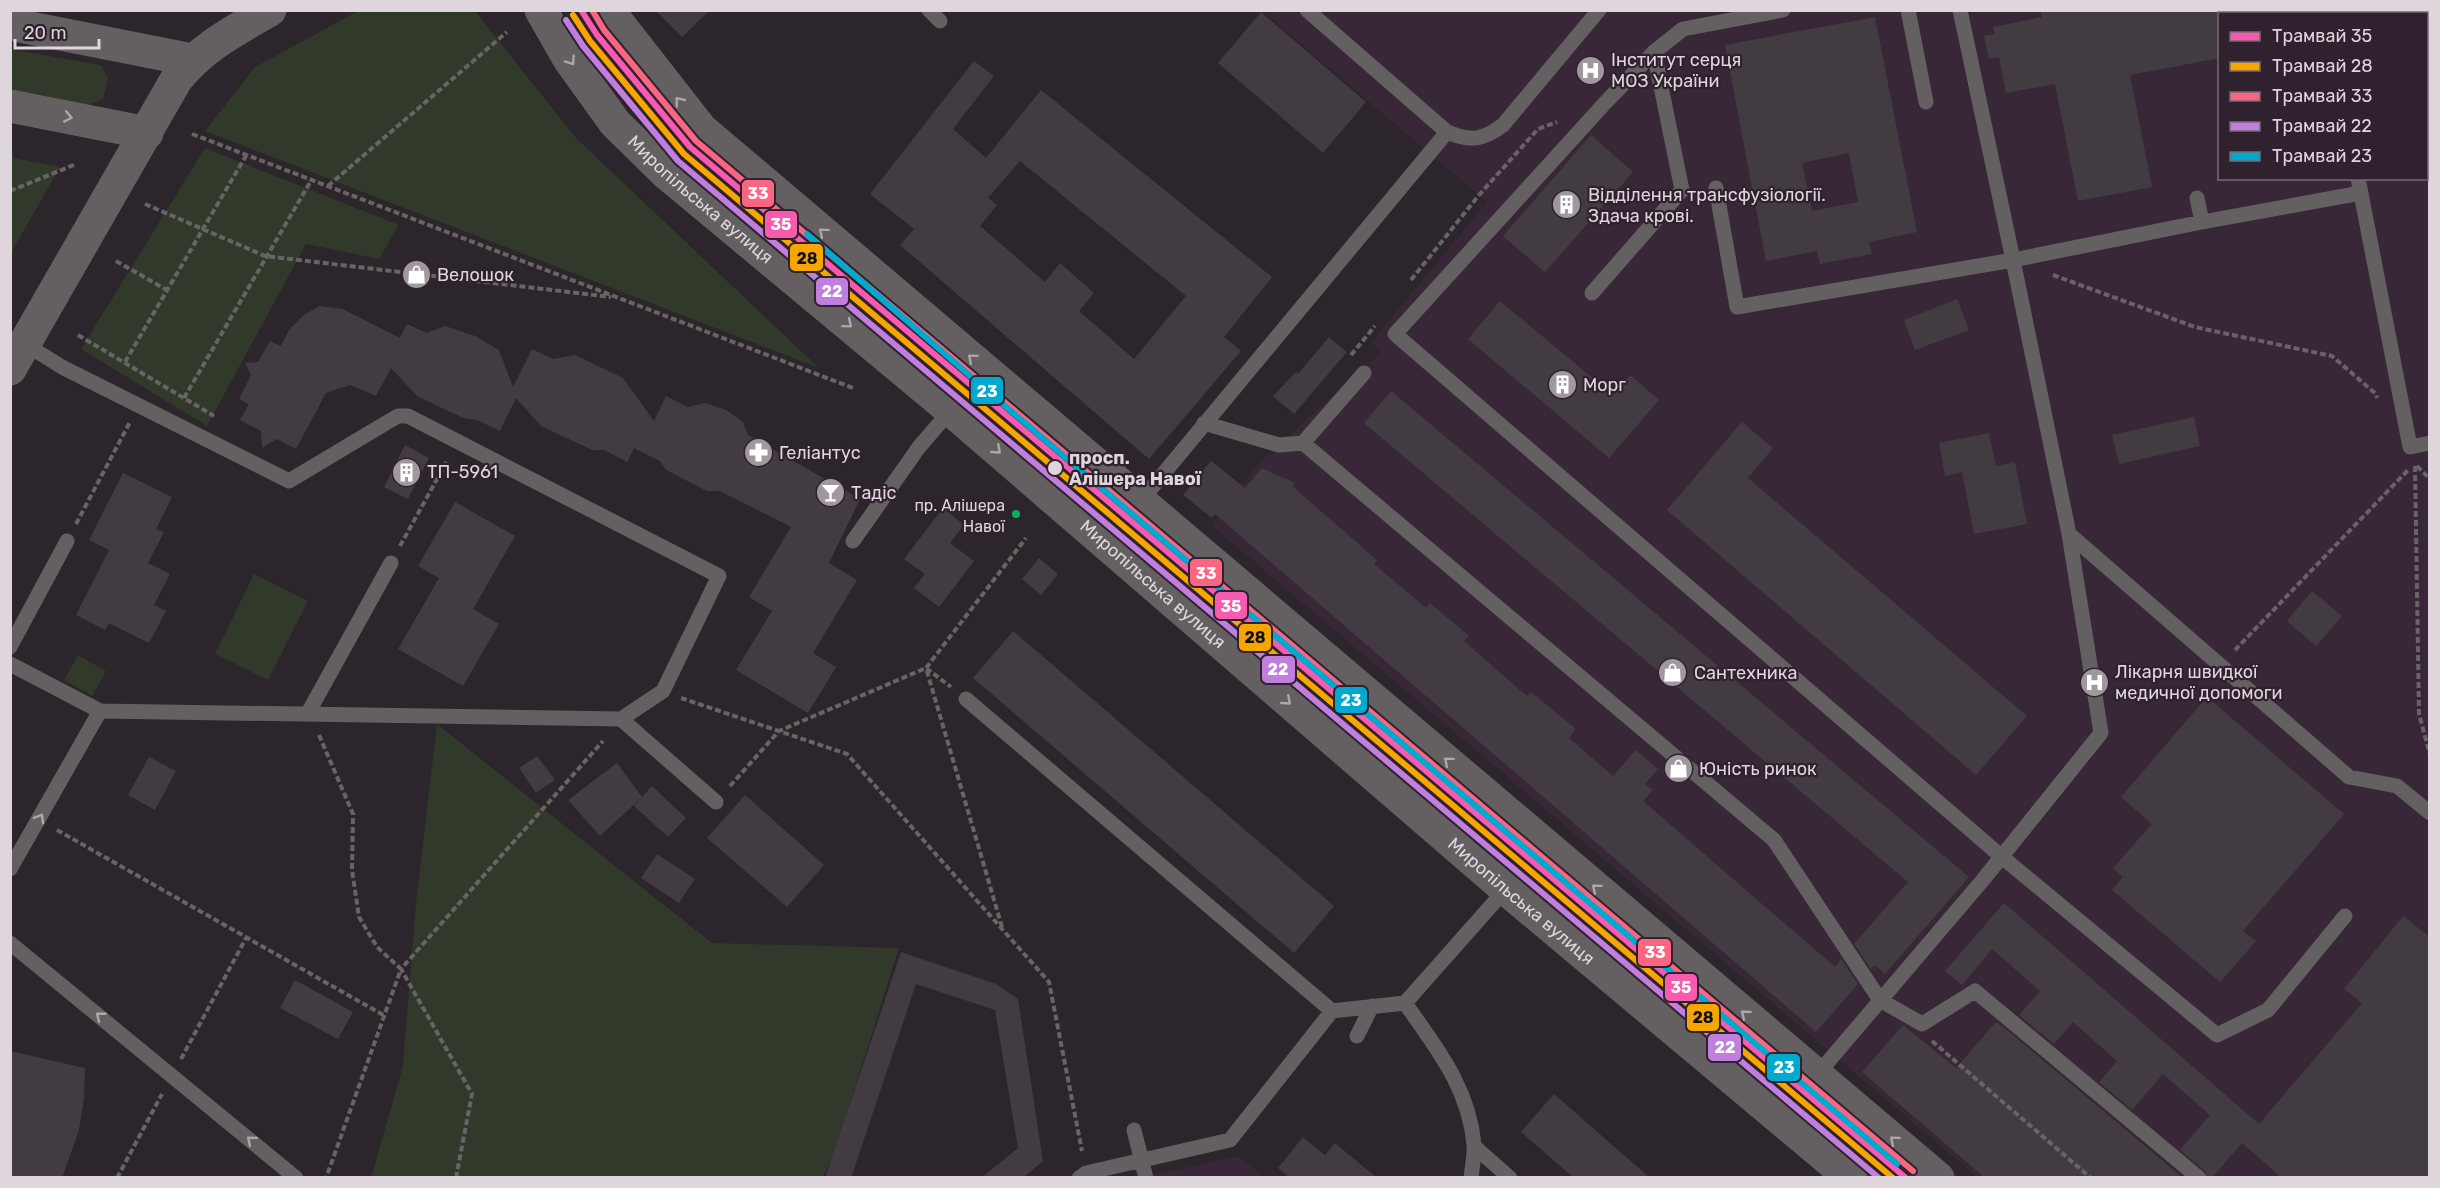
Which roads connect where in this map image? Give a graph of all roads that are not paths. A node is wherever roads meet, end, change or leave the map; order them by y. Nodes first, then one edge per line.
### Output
1 (270, 10) edge
2 (541, 10) edge
3 (608, 10) edge
4 (1306, 10) edge
5 (1599, 10) edge
6 (1783, 10) edge
7 (1908, 10) edge
8 (1959, 10) edge
9 (10, 24) edge
10 (1654, 52) junction
11 (192, 60) junction
12 (1926, 102) dead end
13 (10, 106) edge
14 (1447, 132) junction
15 (147, 133) junction
16 (2359, 186) edge
17 (1716, 188) dead end
18 (2197, 198) dead end
19 (2202, 222) junction
20 (2013, 260) junction
21 (1592, 292) dead end
22 (18, 357) edge
23 (1365, 373) dead end
24 (951, 410) junction
25 (1204, 423) junction
26 (1304, 443) junction
27 (2430, 443) edge
28 (1142, 501) junction
29 (2069, 534) junction
30 (67, 541) road end
31 (853, 541) dead end
32 (1106, 544) junction
33 (391, 562) road end
34 (10, 647) edge
35 (10, 664) edge
36 (966, 699) road end
37 (100, 711) junction
38 (308, 713) junction
39 (621, 719) junction
40 (716, 802) road end
41 (2430, 813) edge
42 (2002, 857) junction
43 (10, 868) edge
44 (1506, 889) junction
45 (2345, 916) dead end
46 (10, 943) edge
47 (1880, 1000) junction
48 (1405, 1003) junction
49 (1372, 1006) junction
50 (1332, 1011) junction
51 (1357, 1036) dead end
52 (1816, 1075) junction
53 (1781, 1117) junction
54 (1134, 1130) dead end
55 (1475, 1147) junction
56 (1141, 1160) junction
57 (1083, 1175) edge
58 (296, 1178) edge
59 (1146, 1178) edge
60 (1471, 1178) edge
61 (1510, 1178) edge
62 (1851, 1178) edge
63 (1938, 1178) edge
64 (2199, 1178) edge

1 - 11 street
2 -> 24 street, Миропільська вулиця
28 -> 3 street
4 - 14 lane
5 - 14 lane
6 - 10 lane
7 - 12 lane
8 - 20 lane
9 - 11 street
10 - 21 lane
10 - 42 lane
11 - 15 street
13 -> 15 street
14 - 25 lane
15 - 22 street
16 - 19 lane
16 - 27 lane
17 - 20 lane
18 - 19 lane
19 - 20 lane
20 - 29 lane
22 - 39 lane
23 - 26 lane
24 - 31 lane
24 -> 32 street, Миропільська вулиця
25 - 26 lane
25 - 28 lane
26 - 47 lane
28 - 32 lane
52 -> 28 street
29 - 41 lane
29 - 42 lane
30 - 34 lane
32 -> 44 street, Миропільська вулиця
33 - 38 lane
35 - 37 lane
36 - 50 lane
37 - 38 lane
43 -> 37 lane
38 - 39 lane
39 - 40 lane
42 - 45 lane
42 - 47 lane
44 - 48 lane
44 - 53 street, Миропільська вулиця
58 -> 46 lane
47 - 52 lane
47 - 64 lane
48 - 49 lane
48 - 55 lane
49 - 50 lane
49 - 51 lane
50 - 56 lane
52 - 53 lane
63 -> 52 street
53 - 62 street, Миропільська вулиця
54 - 56 lane
55 - 60 lane
55 - 61 lane
56 - 57 lane
56 - 59 lane

